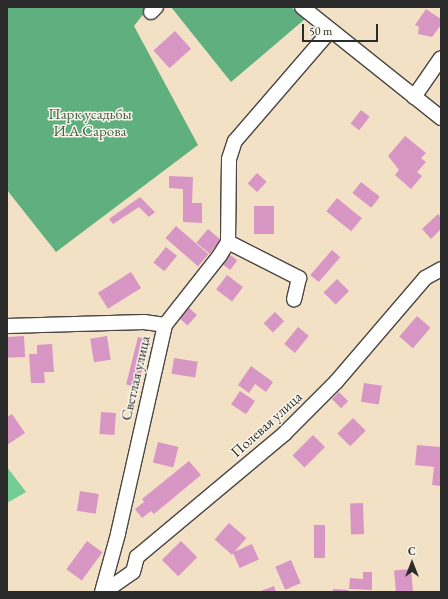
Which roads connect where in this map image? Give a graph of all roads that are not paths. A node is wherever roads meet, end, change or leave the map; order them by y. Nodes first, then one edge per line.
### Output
1 (311, 10) edge
2 (330, 31) junction
3 (441, 58) edge
4 (414, 97) junction
5 (441, 118) edge
6 (228, 242) junction
7 (441, 268) edge
8 (294, 299) dead end
9 (165, 325) junction
10 (7, 326) edge
11 (103, 592) edge

1 - 2 street
2 - 4 street
2 - 6 street
3 - 4 street
4 - 5 street
6 - 8 street
6 - 9 street
7 - 11 street, Полевая улица
9 - 10 street, Светлая улица
9 - 11 street, Светлая улица

